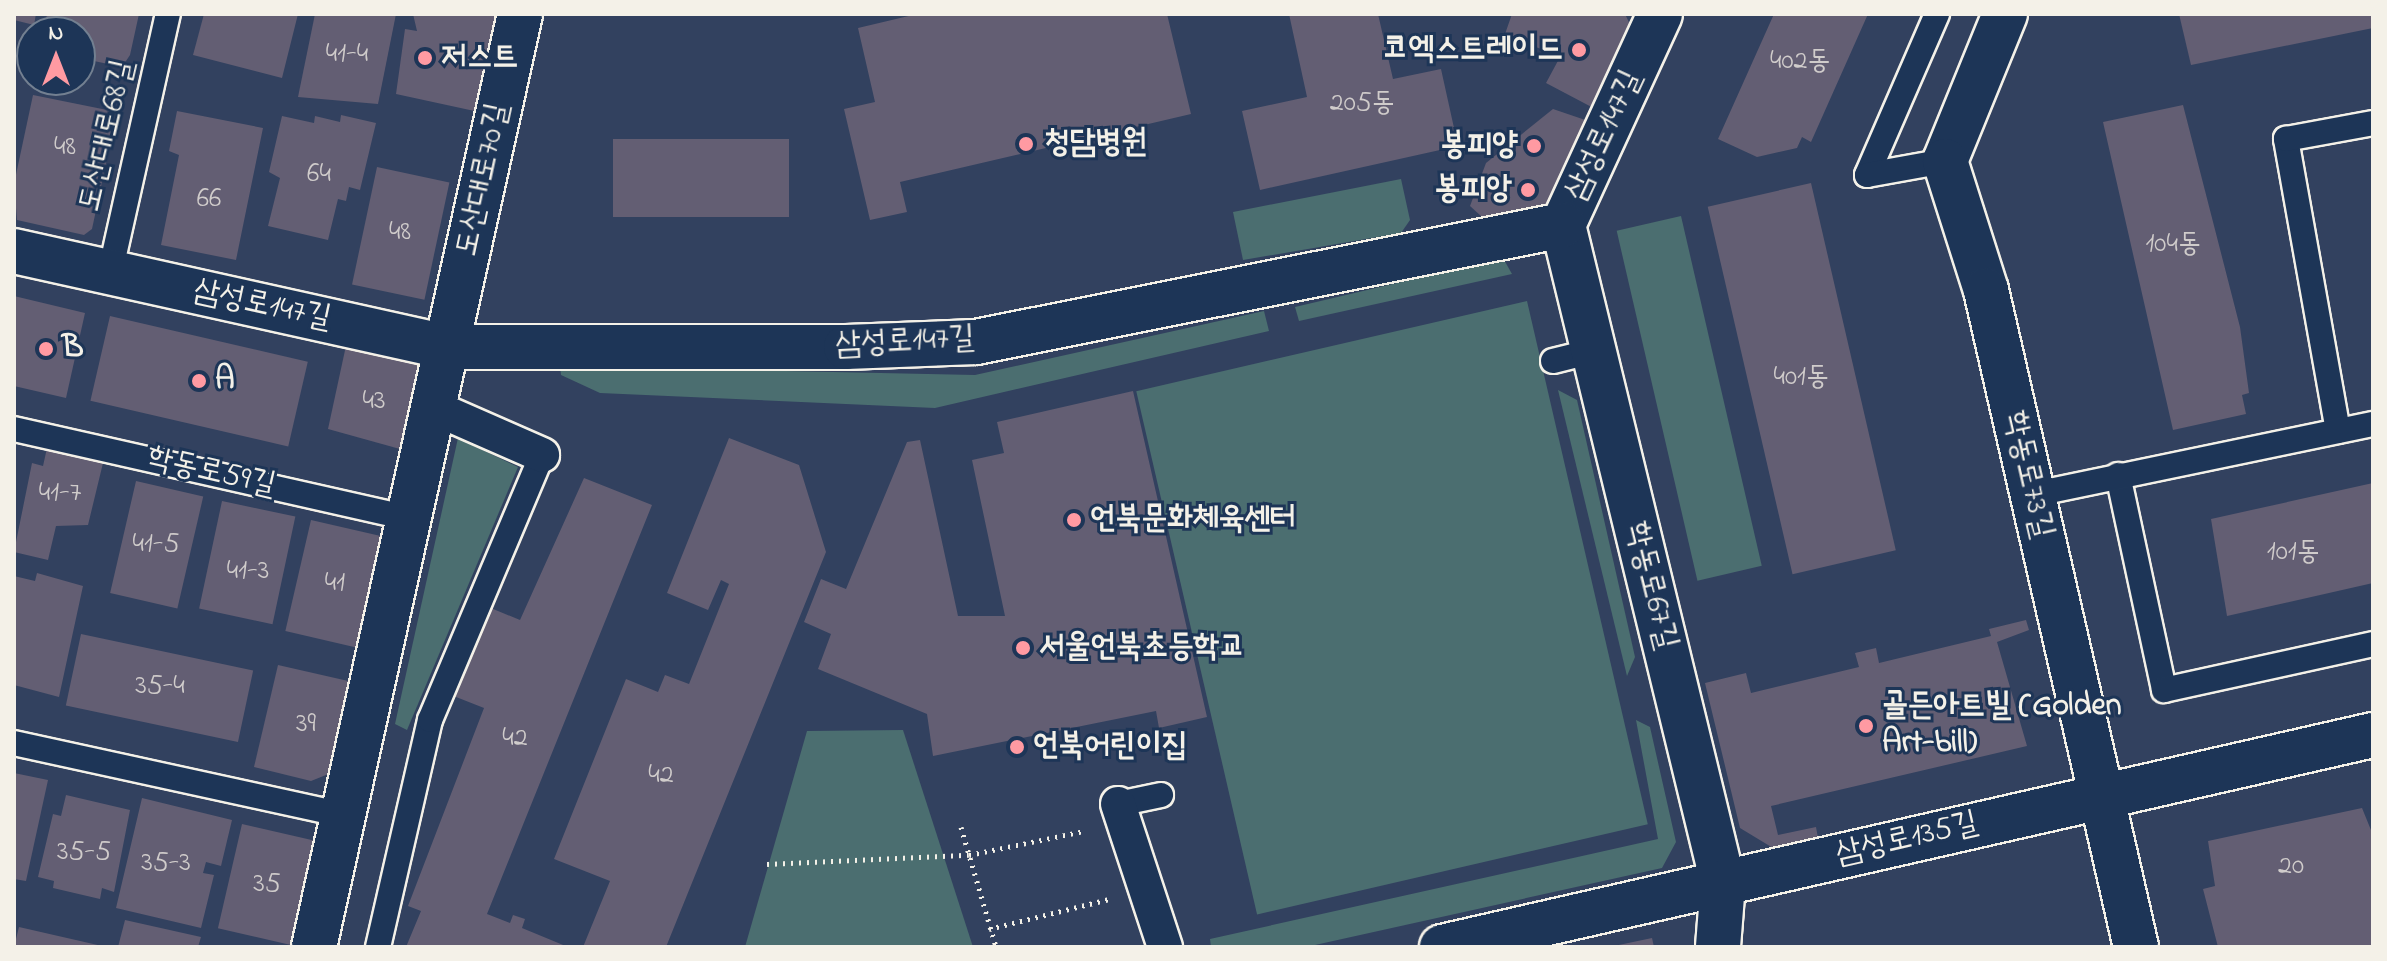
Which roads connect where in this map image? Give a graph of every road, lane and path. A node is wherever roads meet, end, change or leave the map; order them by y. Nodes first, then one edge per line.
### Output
1 (168, 14) edge
2 (520, 14) edge
3 (1660, 14) edge
4 (1937, 14) edge
5 (2005, 14) edge
6 (2373, 123) edge
7 (1945, 161) junction
8 (1563, 225) junction
9 (14, 251) edge
10 (110, 273) junction
11 (448, 347) junction
12 (435, 408) junction
13 (2373, 424) edge
14 (14, 429) edge
15 (2338, 431) junction
16 (2118, 475) junction
17 (2030, 495) junction
18 (409, 518) junction
19 (2373, 644) edge
20 (2373, 735) edge
21 (14, 743) edge
22 (2103, 794) junction
23 (1161, 795) dead end
24 (341, 814) junction
25 (1121, 814) junction
26 (961, 827) dead end
27 (969, 855) junction
28 (767, 864) dead end
29 (1723, 883) junction
30 (1144, 891) junction
31 (989, 929) junction
32 (314, 947) edge
33 (378, 947) edge
34 (996, 947) edge
35 (1163, 947) edge
36 (1442, 947) edge
37 (1718, 947) edge
38 (2136, 947) edge

1 - 10 lane, 도산대로68길
2 - 11 street, 도산대로70길
3 - 8 street, 삼성로147길
4 - 7 lane
5 - 7 street
6 - 15 lane
7 - 17 street, 학동로73길
8 - 11 street, 삼성로147길
8 - 29 street, 학동로67길
9 - 10 street, 삼성로147길
10 - 11 street, 삼성로147길
11 - 12 street
12 - 18 street
12 - 33 lane
13 - 15 lane
14 - 18 lane, 학동로59길
15 - 16 lane
16 - 17 lane
16 - 19 lane
17 - 22 street, 학동로73길
18 - 24 street
20 - 22 street, 삼성로135길
21 - 24 lane
22 - 29 street, 삼성로135길
22 - 38 street, 학동로73길
23 - 25 lane
24 - 32 street
25 - 27 path
25 - 30 street
25 - 35 lane
26 - 27 path
27 - 28 path
27 - 31 path
29 - 36 street, 삼성로135길
29 - 37 street, 학동로67길
30 - 31 path
30 - 35 street
31 - 34 path

